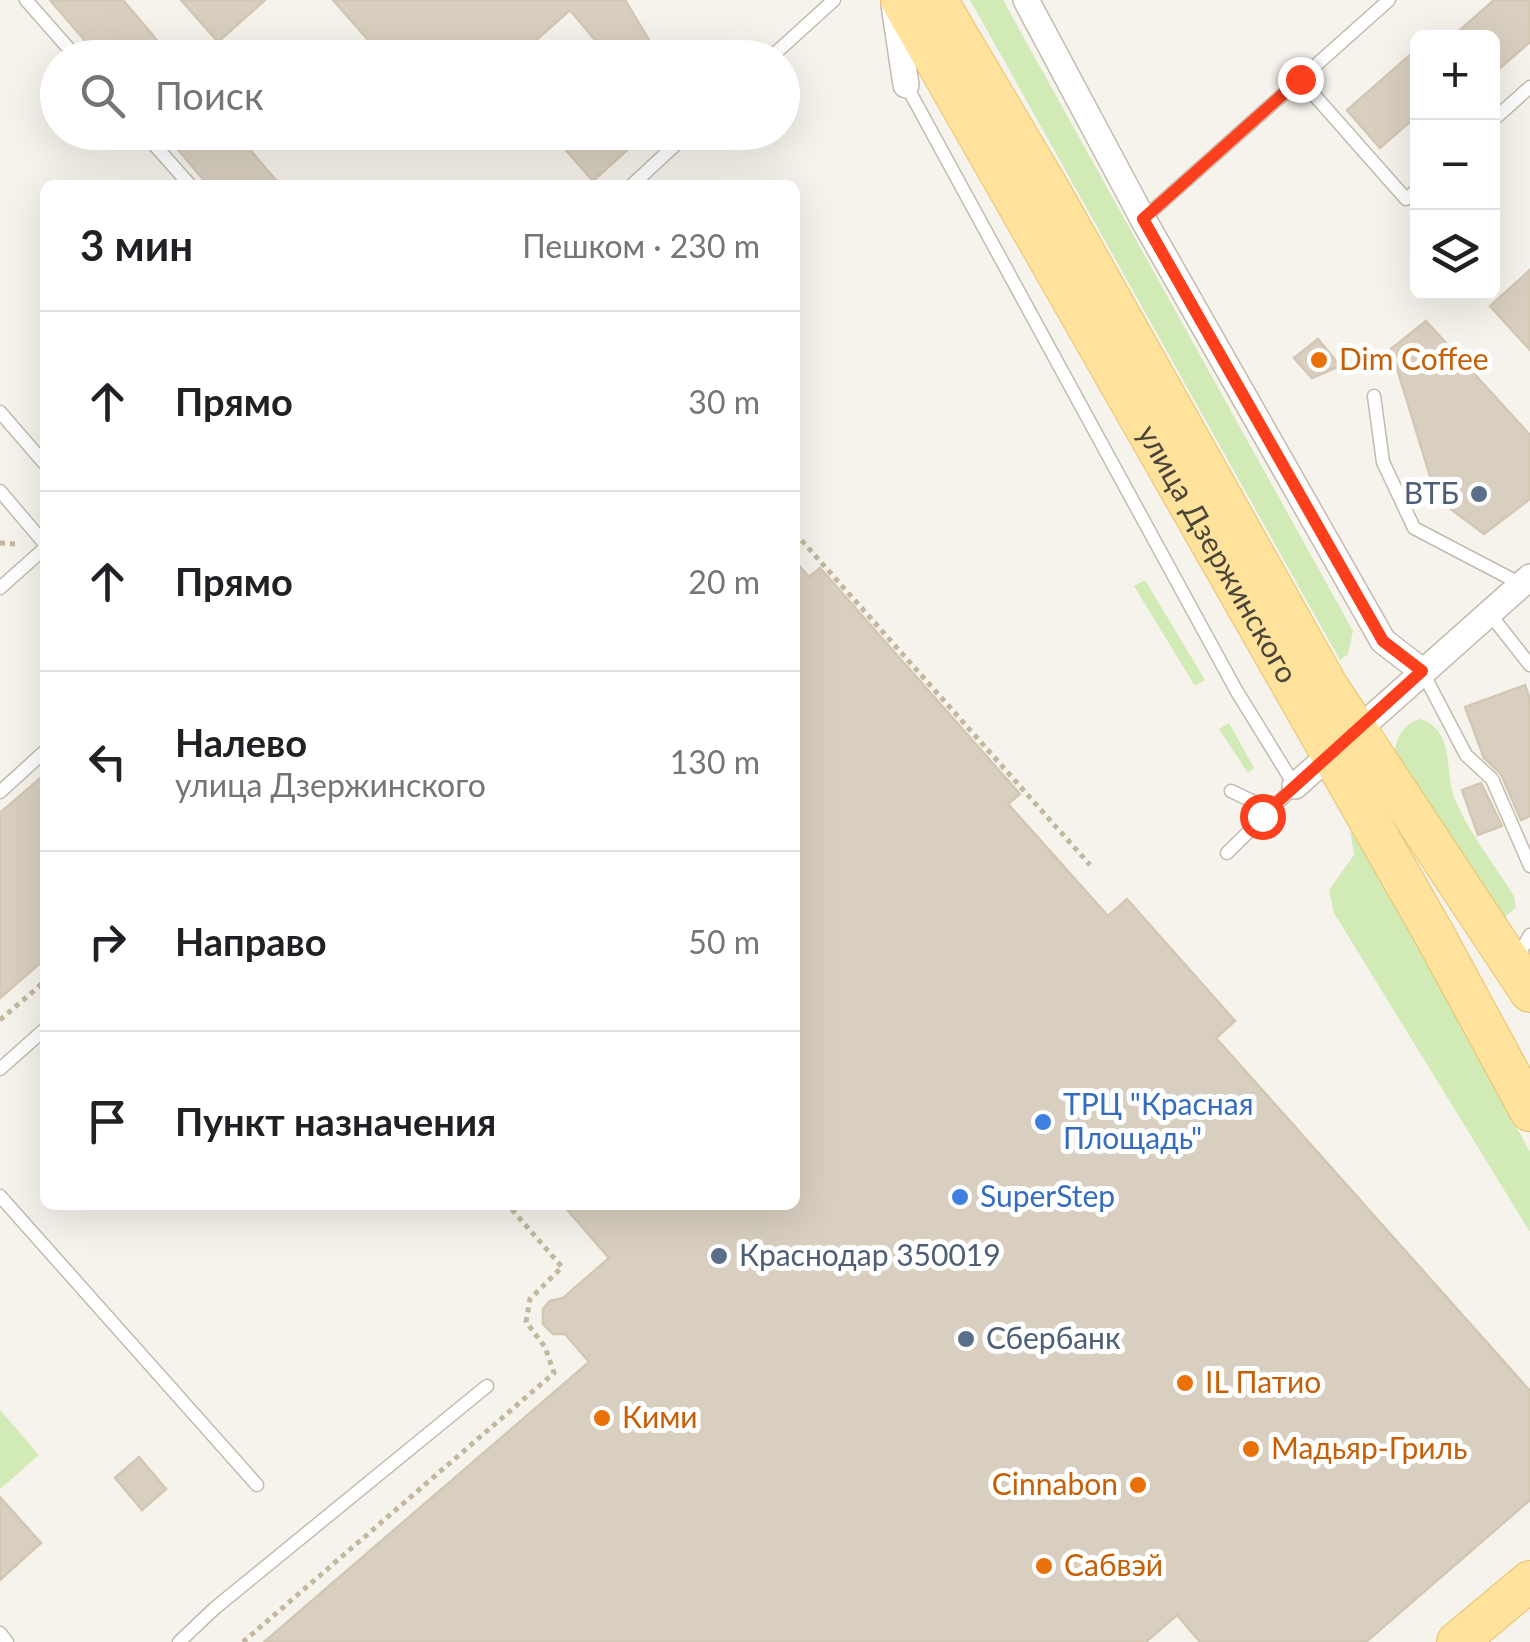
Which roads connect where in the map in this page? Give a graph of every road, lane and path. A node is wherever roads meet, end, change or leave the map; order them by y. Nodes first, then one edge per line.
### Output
1 (26, 0) edge
2 (834, 0) edge
3 (897, 0) edge
4 (937, 0) edge
5 (1026, 0) edge
6 (1389, 0) edge
7 (61, 40) edge
8 (790, 40) edge
9 (1300, 79) junction
10 (906, 86) joint
11 (1530, 87) edge
12 (1493, 120) edge
13 (159, 150) edge
14 (669, 150) edge
15 (186, 180) edge
16 (637, 180) edge
17 (1410, 196) edge
18 (1143, 219) junction
19 (1374, 396) dead end
20 (0, 412) edge
21 (40, 458) edge
22 (0, 490) edge
23 (800, 539) edge
24 (40, 540) edge
25 (40, 551) edge
26 (1526, 581) edge
27 (0, 588) edge
28 (1489, 613) junction
29 (1530, 665) edge
30 (1422, 671) junction
31 (1342, 742) junction
32 (40, 756) edge
33 (1231, 791) dead end
34 (0, 792) edge
35 (1285, 795) junction
36 (1226, 853) dead end
37 (1090, 865) dead end
38 (1530, 866) edge
39 (1524, 964) edge
40 (40, 985) edge
41 (0, 1020) edge
42 (40, 1033) edge
43 (0, 1069) edge
44 (1530, 1111) edge
45 (0, 1196) edge
46 (512, 1210) edge
47 (486, 1386) dead end
48 (257, 1485) dead end
49 (1530, 1581) edge
50 (1530, 1611) edge
51 (0, 1633) edge
52 (7, 1642) edge
53 (180, 1642) edge
54 (243, 1642) edge
55 (1457, 1642) edge
56 (1490, 1642) edge

1 - 7 lane
2 - 8 lane
3 - 10 street
3 - 31 main road, улица Дзержинского
4 - 31 main road, улица Дзержинского
5 - 18 street
6 - 9 lane
9 - 17 lane
9 - 18 lane
10 - 35 lane
11 - 12 lane
13 - 15 lane
14 - 16 lane
18 - 30 street
19 - 26 lane
20 - 21 lane
22 - 24 lane
23 - 37 path
25 - 27 lane
26 - 28 street
28 - 29 lane
28 - 30 street
30 - 31 street
30 - 38 lane
31 - 35 street
31 - 39 main road, улица Дзержинского
31 - 44 main road, улица Дзержинского
32 - 34 lane
33 - 35 lane
35 - 36 lane
40 - 41 path
42 - 43 lane
45 - 48 lane
46 - 54 path
47 - 53 lane
49 - 55 main road
50 - 56 main road
51 - 52 lane

